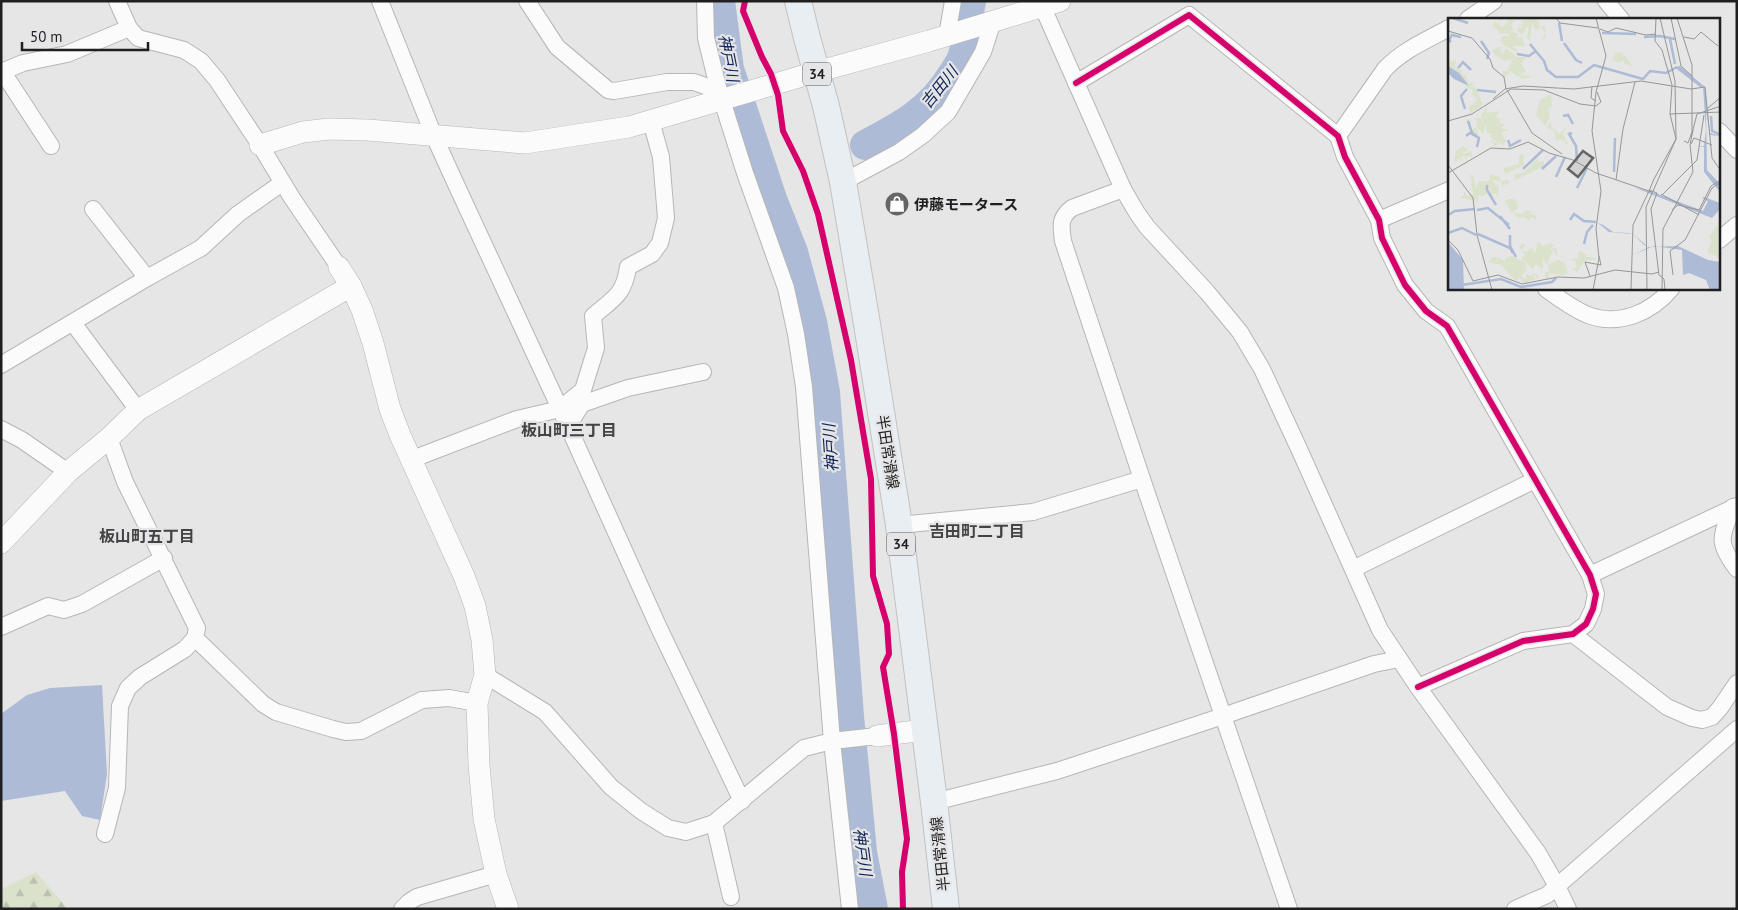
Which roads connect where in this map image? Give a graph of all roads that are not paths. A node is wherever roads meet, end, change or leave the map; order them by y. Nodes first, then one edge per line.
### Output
1 (117, 1) edge
2 (380, 1) edge
3 (527, 1) edge
4 (705, 1) edge
5 (798, 1) edge
6 (953, 1) edge
7 (1494, 1) edge
8 (1606, 1) edge
9 (1047, 3) edge
10 (1469, 18) edge
11 (1620, 18) edge
12 (994, 21) junction
13 (129, 28) junction
14 (1448, 29) edge
15 (947, 36) junction
16 (2, 72) edge
17 (816, 72) junction
18 (1076, 82) junction
19 (723, 97) junction
20 (651, 120) junction
21 (1720, 132) edge
22 (434, 136) junction
23 (1338, 136) junction
24 (260, 145) junction
25 (51, 146) dead end
26 (1737, 150) edge
27 (843, 182) junction
28 (282, 183) junction
29 (1123, 189) junction
30 (1448, 190) edge
31 (92, 210) dead end
32 (1379, 220) junction
33 (1737, 225) edge
34 (1720, 239) edge
35 (339, 267) joint
36 (147, 278) junction
37 (351, 286) junction
38 (1547, 290) edge
39 (1670, 290) edge
40 (73, 323) junction
41 (1, 365) edge
42 (702, 372) dead end
43 (560, 409) junction
44 (138, 410) junction
45 (568, 426) junction
46 (1, 429) edge
47 (109, 438) junction
48 (410, 460) junction
49 (68, 472) junction
50 (1142, 479) junction
51 (1536, 480) junction
52 (1735, 506) edge
53 (899, 526) junction
54 (1, 543) edge
55 (164, 558) junction
56 (1353, 569) junction
57 (1737, 569) edge
58 (1590, 575) junction
59 (1, 627) edge
60 (1573, 634) junction
61 (195, 638) junction
62 (1399, 659) junction
63 (485, 675) junction
64 (1737, 683) edge
65 (1418, 688) junction
66 (477, 703) junction
67 (1223, 716) junction
68 (1737, 729) edge
69 (924, 730) junction
70 (877, 736) joint
71 (834, 740) junction
72 (742, 801) junction
73 (934, 802) junction
74 (714, 823) junction
75 (105, 834) dead end
76 (496, 874) junction
77 (1557, 886) junction
78 (731, 897) dead end
79 (402, 909) edge
80 (508, 909) edge
81 (850, 909) edge
82 (946, 909) edge
83 (1289, 909) edge
84 (1515, 909) edge
85 (1568, 909) edge

1 - 13 street
2 - 22 street
3 - 19 street
4 - 19 street
5 - 17 main road, 半田常滑線 / 34
6 - 15 street
7 - 10 street
8 - 11 street
9 - 12 street
9 - 18 street
12 - 15 street
12 - 27 street
13 - 16 street
13 - 24 street
14 - 23 street
15 - 17 street
16 - 25 street
17 - 19 street
17 - 27 main road, 半田常滑線 / 34
18 - 23 street
18 - 29 street
19 - 20 street
19 - 71 street
20 - 22 street
20 - 43 street
21 - 26 street
22 - 24 street
22 - 43 street
23 - 32 street
24 - 28 street
27 - 53 main road, 半田常滑線 / 34
28 - 35 street
28 - 36 street
29 - 50 street
29 - 56 street
30 - 32 street
31 - 36 street
32 - 51 street
33 - 34 street
35 - 37 street
36 - 40 street
37 - 44 street
37 - 48 street
38 - 39 street
40 - 41 street
40 - 44 street
42 - 45 street
43 - 45 street
43 - 48 street
44 - 47 street
45 - 72 street
46 - 49 street
47 - 49 street
47 - 55 street
48 - 63 street
49 - 54 street
50 - 53 street
50 - 67 street
51 - 56 street
51 - 58 street
52 - 57 street
52 - 58 street
53 - 69 main road, 半田常滑線 / 34
55 - 59 street
55 - 61 street
56 - 62 street
58 - 60 street
60 - 64 street
60 - 65 street
61 - 66 street
61 - 75 street
62 - 65 street
62 - 67 street
63 - 66 street
63 - 74 street
65 - 77 street
66 - 76 street
67 - 73 street
67 - 83 street
68 - 77 street
69 - 70 street
69 - 73 main road, 半田常滑線 / 34
70 - 71 street
71 - 72 street
71 - 81 street
72 - 74 street
73 - 82 main road, 半田常滑線 / 34
74 - 78 street
76 - 79 street
76 - 80 street
77 - 84 street
77 - 85 street

